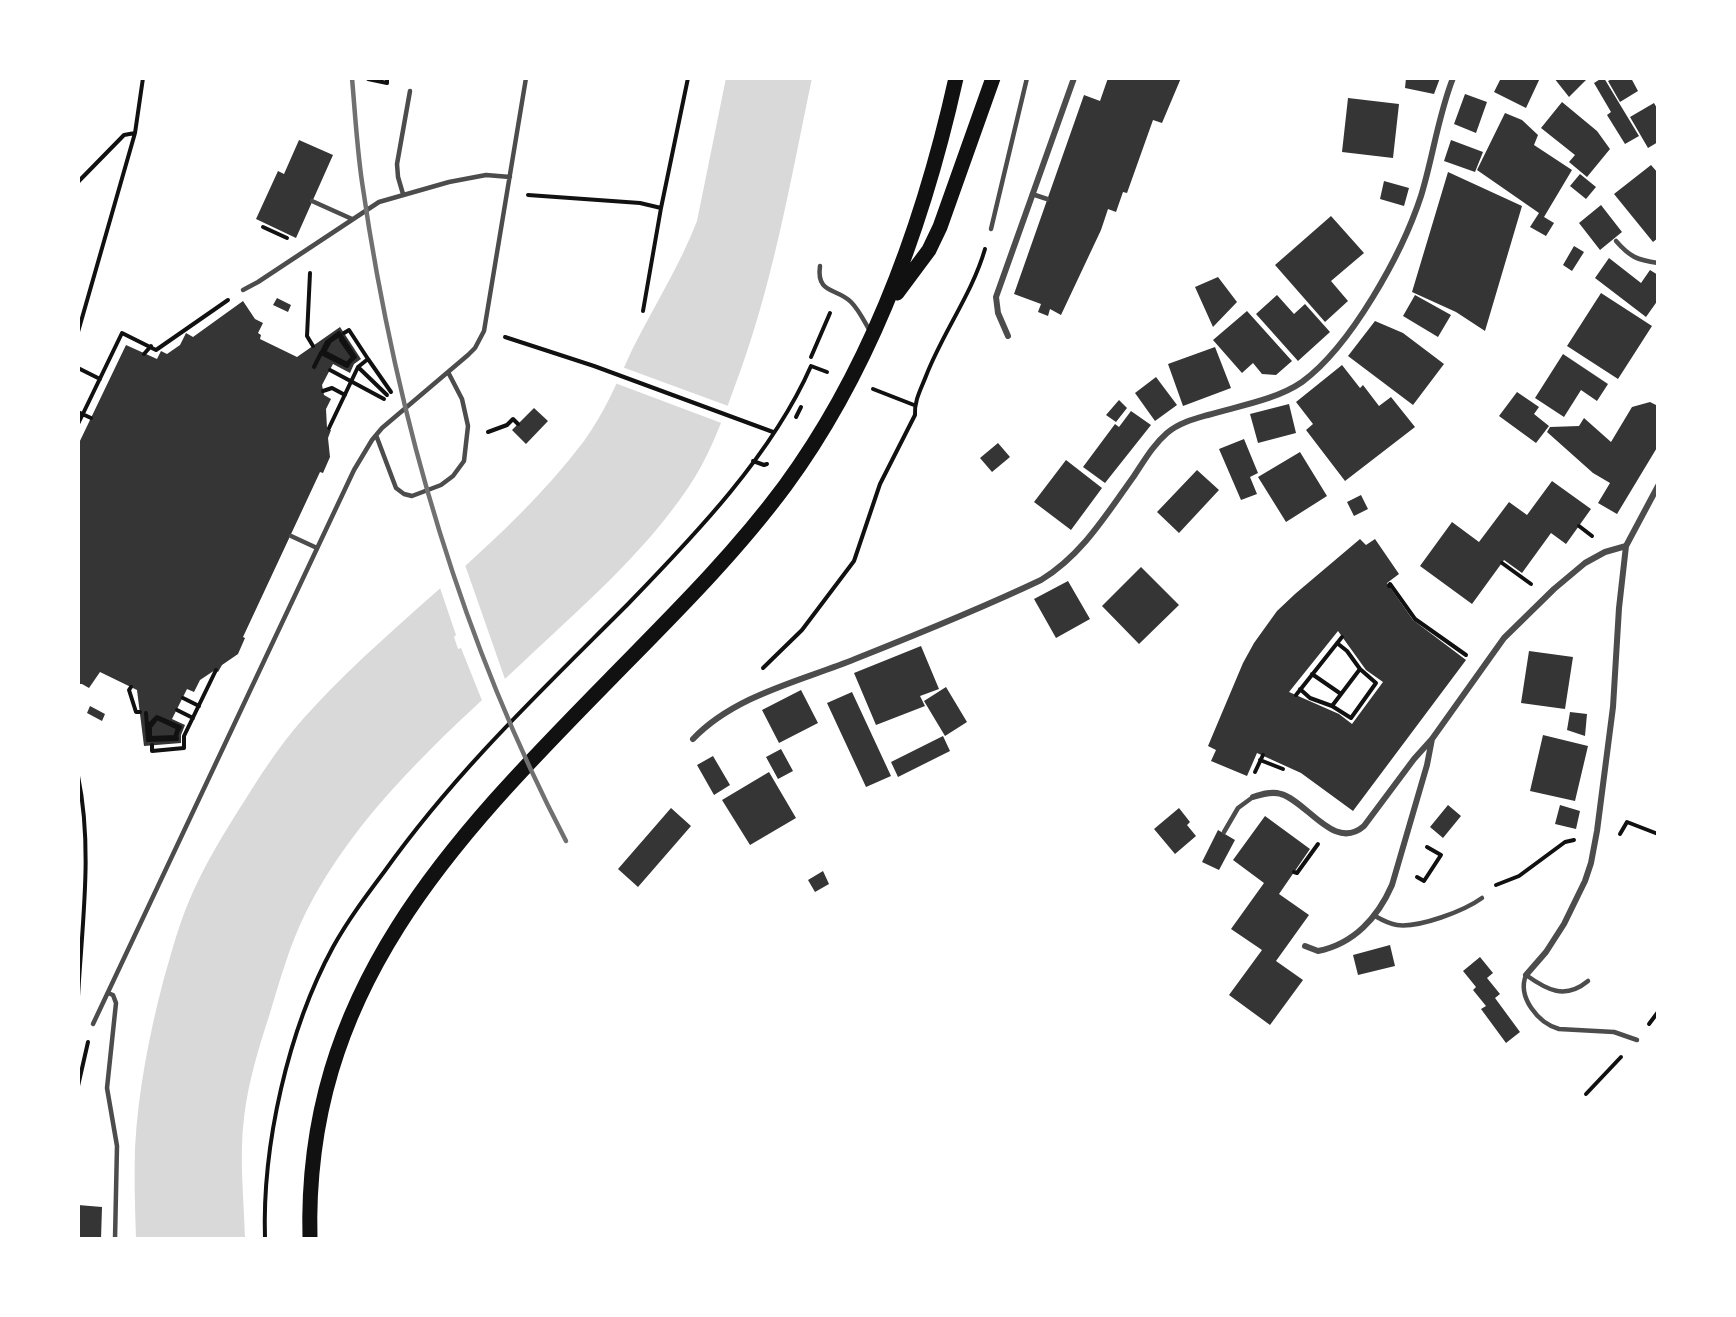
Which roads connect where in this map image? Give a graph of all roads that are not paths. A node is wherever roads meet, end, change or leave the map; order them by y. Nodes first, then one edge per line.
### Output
1 (525, 78) edge
2 (956, 78) edge
3 (993, 78) edge
4 (1027, 78) edge
5 (1074, 78) edge
6 (1453, 78) edge
7 (410, 91) dead end
8 (510, 177) junction
9 (403, 194) junction
10 (1032, 194) junction
11 (1047, 199) dead end
12 (312, 201) dead end
13 (352, 219) junction
14 (991, 229) road end
15 (1616, 241) dead end
16 (1658, 263) edge
17 (820, 266) dead end
18 (243, 290) dead end
19 (887, 304) junction
20 (872, 335) junction
21 (1008, 336) dead end
22 (448, 372) junction
23 (376, 435) junction
24 (1658, 486) edge
25 (291, 536) dead end
26 (1626, 546) junction
27 (317, 548) junction
28 (693, 739) dead end
29 (1432, 739) junction
30 (1254, 797) joint
31 (1224, 832) dead end
32 (1482, 898) road end
33 (1375, 916) junction
34 (1305, 946) dead end
35 (1526, 975) junction
36 (1587, 981) dead end
37 (108, 993) junction
38 (93, 1024) road end
39 (1637, 1040) dead end
40 (115, 1239) edge
41 (310, 1239) edge

1 - 8 lane
2 - 19 main road
3 - 19 main road
4 - 14 lane
5 - 10 street
6 - 28 street
7 - 9 lane
8 - 9 lane
8 - 22 lane
9 - 13 lane
10 - 11 lane
10 - 21 street
12 - 13 lane
13 - 18 lane
15 - 16 lane
17 - 20 lane
19 - 20 main road
20 - 41 main road
22 - 23 lane
22 - 23 lane
23 - 27 lane
24 - 26 street
25 - 27 lane
26 - 29 street
26 - 35 street
27 - 37 lane
29 - 30 street
29 - 33 street
30 - 31 lane
32 - 33 lane
33 - 34 street
35 - 36 lane
35 - 39 lane
37 - 38 lane
37 - 40 lane

